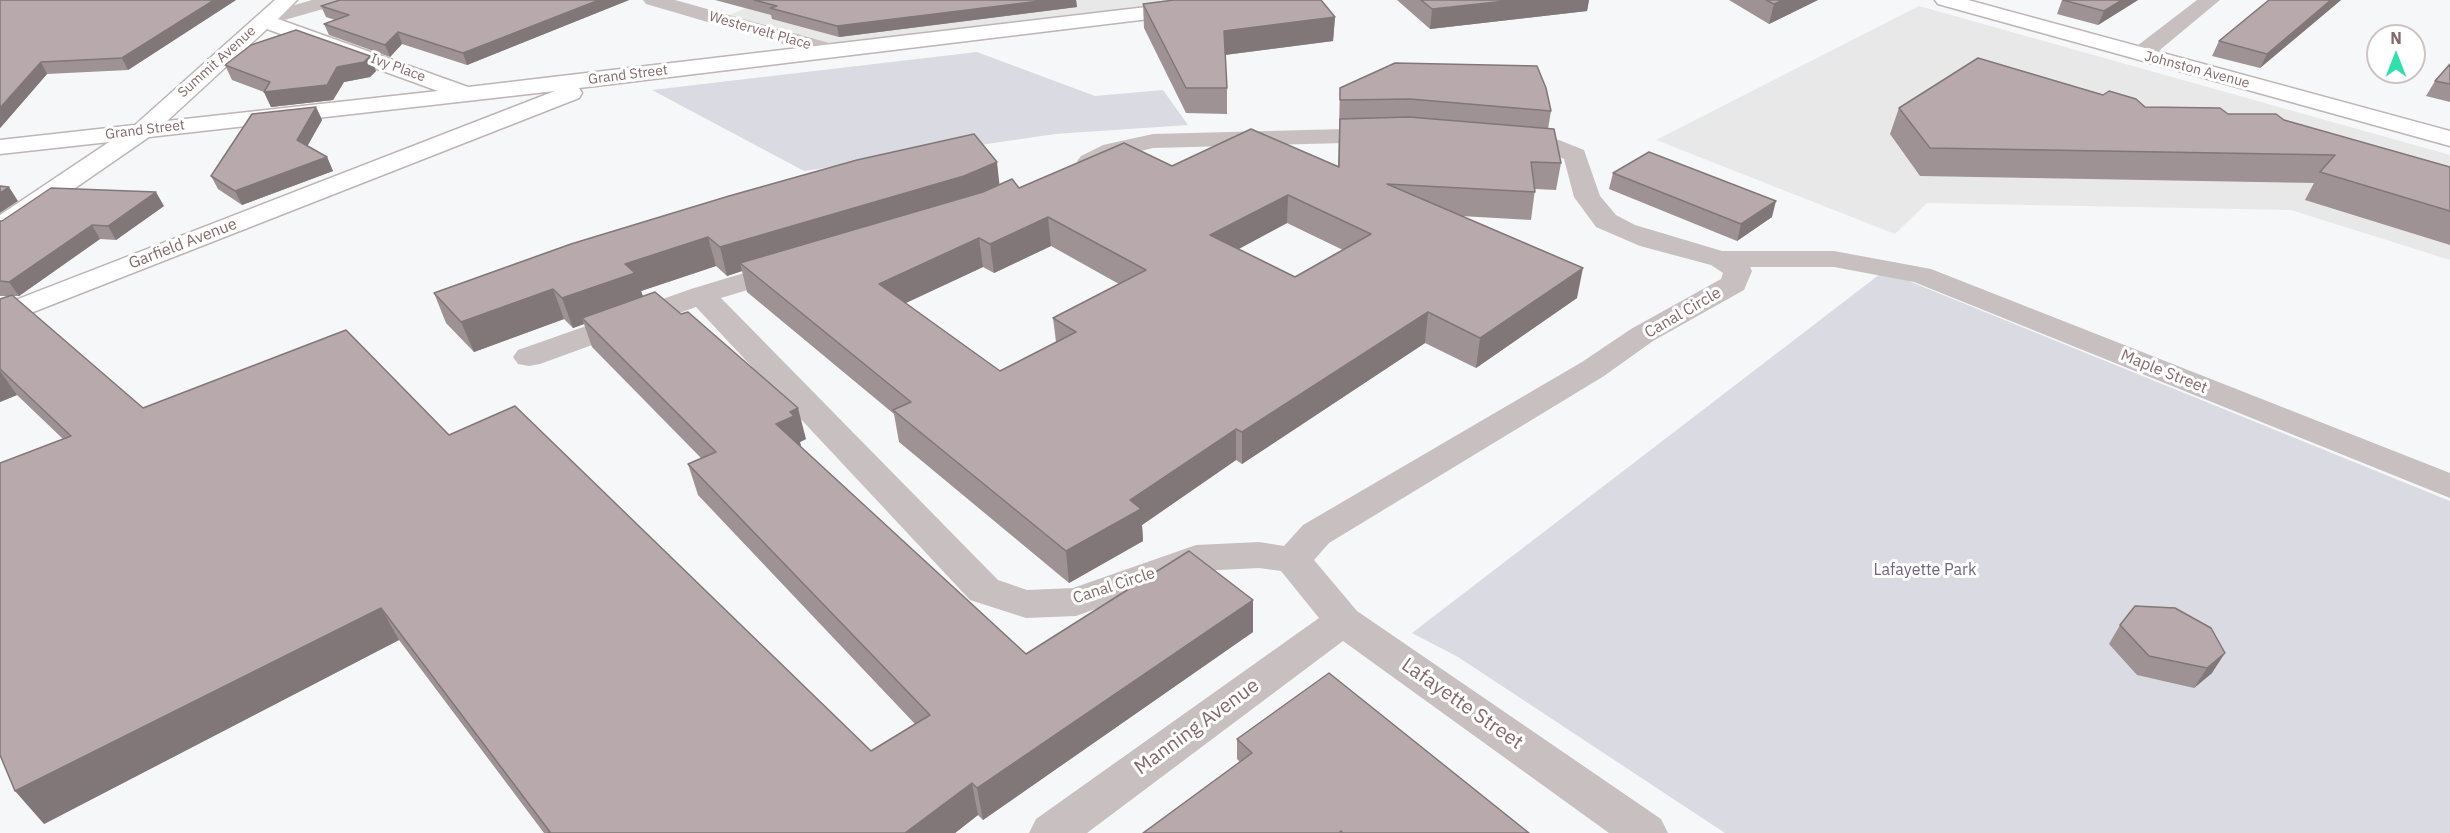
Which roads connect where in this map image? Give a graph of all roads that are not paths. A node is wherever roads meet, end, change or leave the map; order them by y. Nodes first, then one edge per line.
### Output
1 (287, 0) edge
2 (334, 0) edge
3 (653, 0) edge
4 (1256, 0) edge
5 (1945, 0) edge
6 (2210, 0) edge
7 (1205, 3) edge
8 (263, 20) junction
9 (832, 51) junction
10 (2140, 54) junction
11 (611, 78) junction
12 (465, 92) junction
13 (142, 130) junction
14 (1407, 134) edge
15 (2450, 139) edge
16 (1486, 140) edge
17 (0, 147) edge
18 (1071, 169) edge
19 (366, 172) junction
20 (0, 227) edge
21 (1721, 259) junction
22 (812, 261) edge
23 (701, 295) junction
24 (0, 316) edge
25 (529, 357) dead end
26 (2450, 486) edge
27 (1293, 560) junction
28 (1343, 621) junction
29 (1052, 833) edge
30 (1645, 833) edge

1 - 8 main road, Summit Avenue
2 - 8 street
3 - 9 street, Westervelt Place
4 - 7 main road, Grand Street
5 - 10 main road, Johnston Avenue
6 - 10 street
7 - 9 main road, Grand Street
8 - 12 main road, Ivy Place
8 - 13 main road, Summit Avenue
9 - 11 main road, Grand Street
10 - 15 main road, Johnston Avenue
11 - 12 main road, Grand Street
11 - 19 main road, Garfield Avenue
12 - 13 main road, Grand Street
12 - 19 main road, Garfield Avenue
13 - 17 main road, Grand Street
13 - 20 main road, Summit Avenue
14 - 18 street
16 - 21 street
19 - 24 main road, Garfield Avenue
21 - 26 street, Maple Street
21 - 27 street, Canal Circle
22 - 23 street
23 - 25 street
23 - 27 street, Canal Circle
27 - 28 street, Lafayette Street
28 - 29 street, Manning Avenue
28 - 30 street, Lafayette Street

